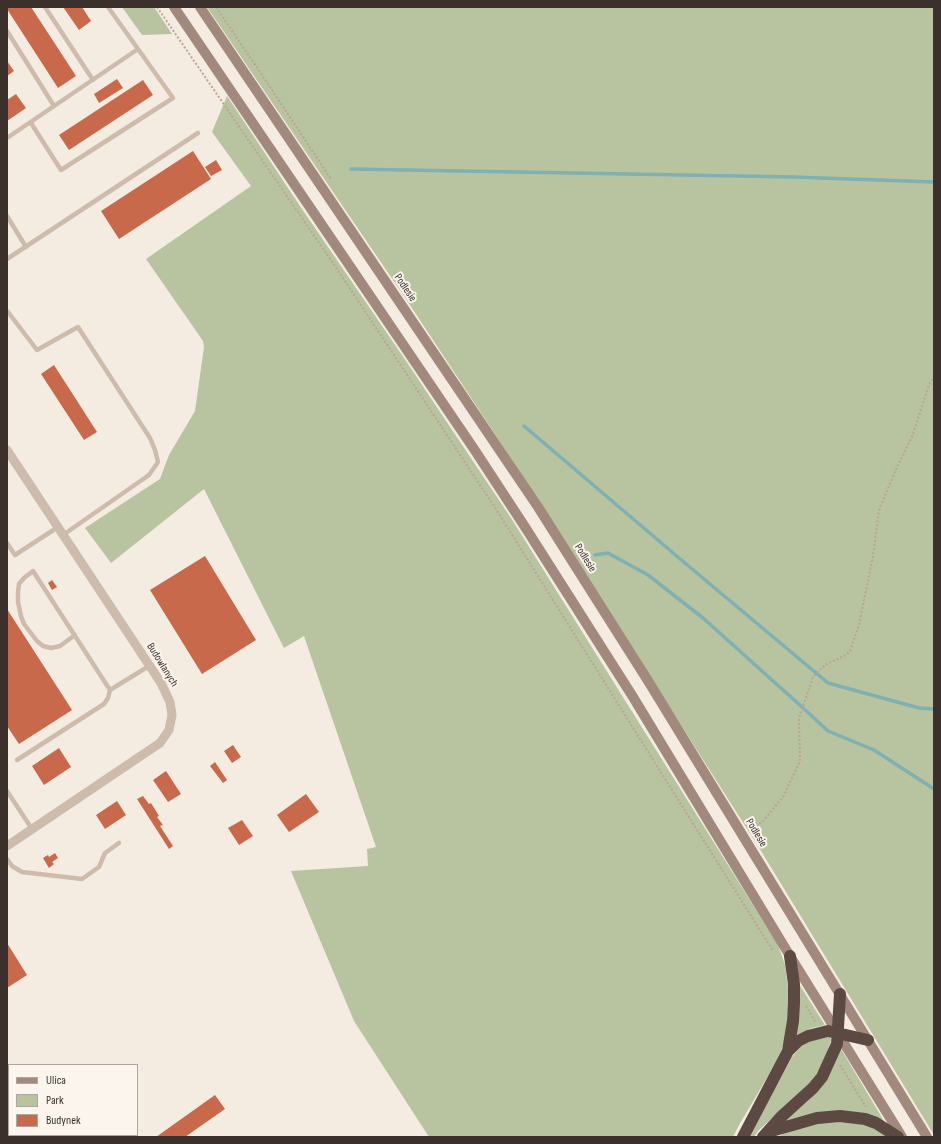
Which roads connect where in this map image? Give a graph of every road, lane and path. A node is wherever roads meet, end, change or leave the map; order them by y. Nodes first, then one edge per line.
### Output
1 (45, 7) edge
2 (108, 7) edge
3 (157, 7) edge
4 (174, 7) edge
5 (200, 7) edge
6 (216, 7) edge
7 (7, 31) edge
8 (138, 49) junction
9 (93, 80) junction
10 (54, 106) junction
11 (31, 123) junction
12 (198, 133) dead end
13 (7, 138) edge
14 (333, 182) dead end
15 (7, 216) edge
16 (26, 246) junction
17 (7, 259) edge
18 (7, 312) edge
19 (934, 377) edge
20 (7, 450) edge
21 (58, 527) junction
22 (63, 535) junction
23 (7, 543) edge
24 (75, 635) junction
25 (149, 666) junction
26 (110, 690) junction
27 (17, 760) dead end
28 (7, 791) edge
29 (32, 829) junction
30 (753, 829) dead end
31 (119, 843) dead end
32 (7, 846) edge
33 (7, 859) edge
34 (790, 956) junction
35 (777, 957) dead end
36 (840, 994) junction
37 (805, 1005) dead end
38 (821, 1032) junction
39 (838, 1033) junction
40 (868, 1040) junction
41 (788, 1051) junction
42 (833, 1054) junction
43 (876, 1123) junction
44 (766, 1135) edge
45 (743, 1137) edge
46 (898, 1137) edge
47 (902, 1137) edge
48 (927, 1137) edge

1 - 9 lane
2 - 8 lane
3 - 35 path
4 - 34 street
5 - 36 street, Podlesie
6 - 14 path
7 - 10 lane
8 - 9 lane
8 - 11 lane
9 - 10 lane
10 - 11 lane
11 - 13 lane
12 - 16 lane
15 - 16 lane
16 - 17 lane
18 - 22 lane
19 - 30 path
20 - 21 street, Budowlanych
21 - 22 street, Budowlanych
21 - 23 lane
22 - 25 street, Budowlanych
24 - 24 lane
24 - 26 lane
25 - 26 lane
25 - 29 street, Budowlanych
26 - 27 lane
28 - 29 lane
29 - 32 street, Budowlanych
31 - 33 lane
34 - 39 street
34 - 41 highway
36 - 39 highway
36 - 40 street, Podlesie
37 - 38 path
38 - 39 highway
38 - 41 highway
39 - 40 highway
39 - 42 highway
39 - 47 street
40 - 48 street, Podlesie
41 - 45 highway
42 - 43 path
42 - 44 highway
43 - 44 highway
43 - 46 highway

